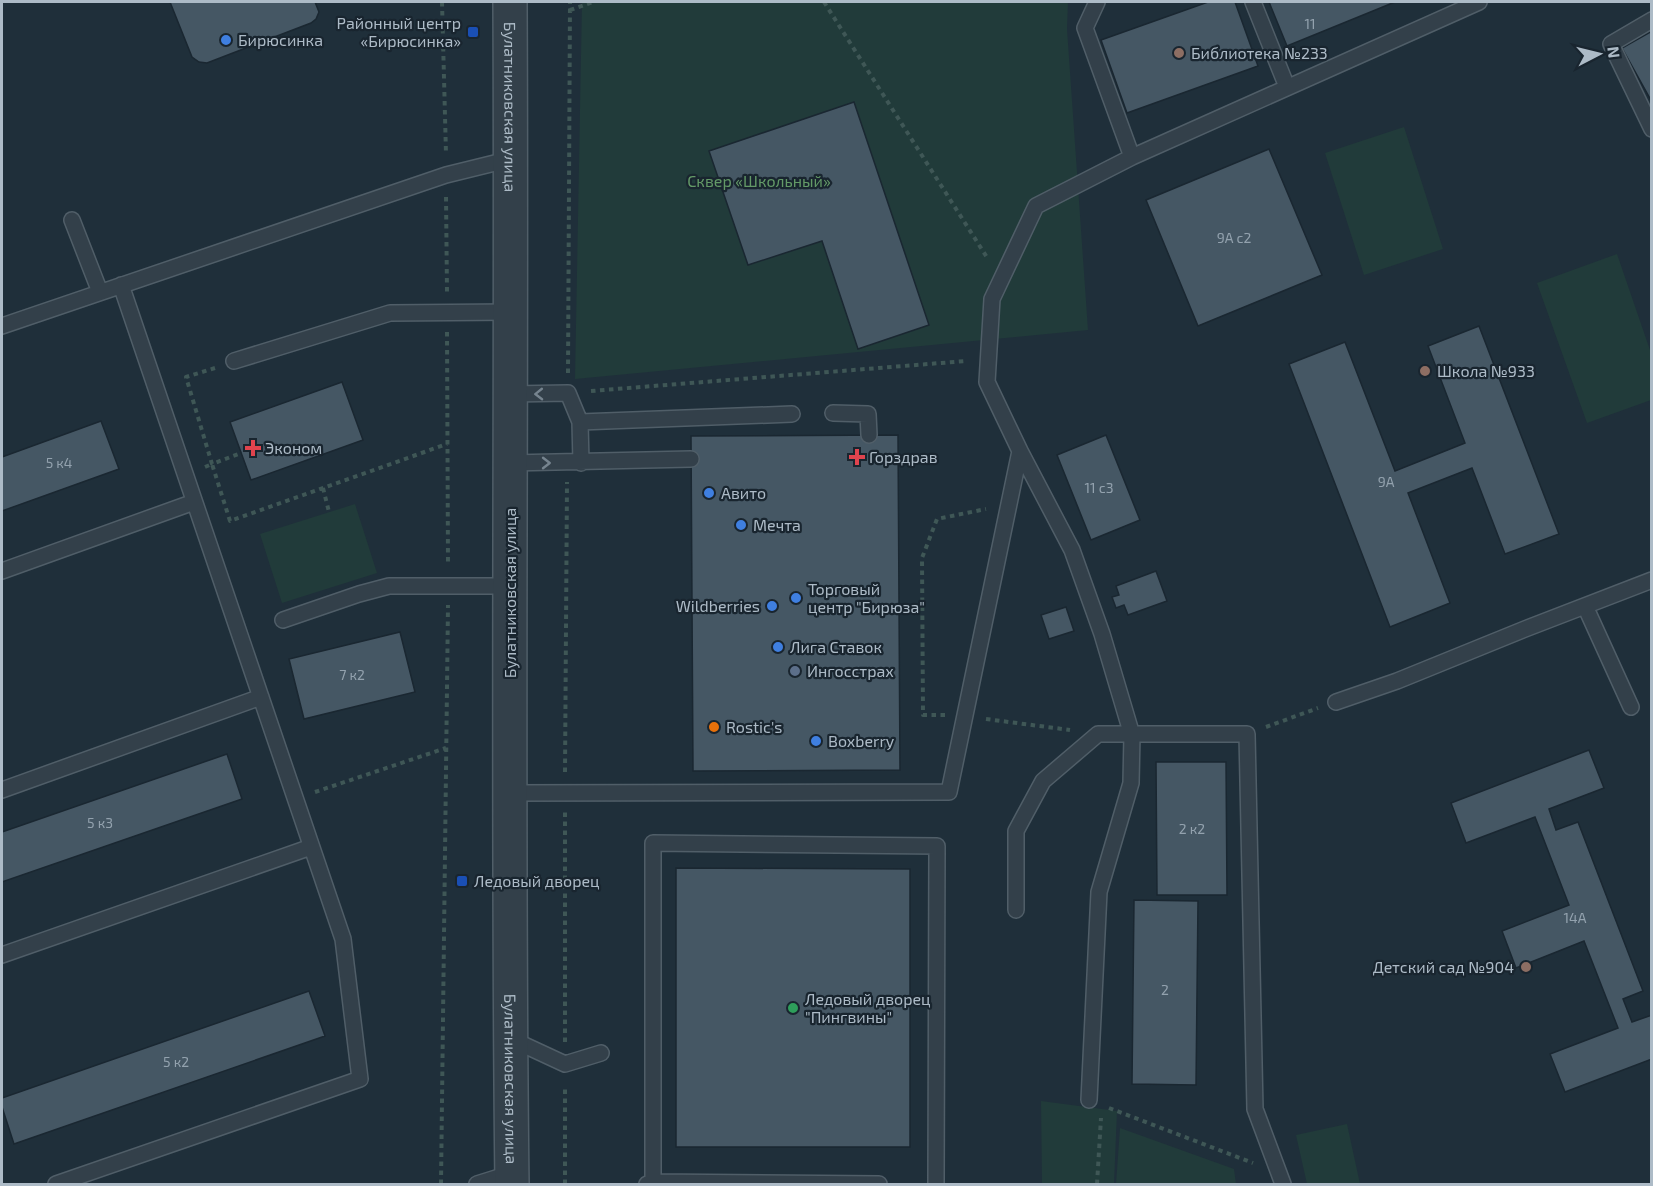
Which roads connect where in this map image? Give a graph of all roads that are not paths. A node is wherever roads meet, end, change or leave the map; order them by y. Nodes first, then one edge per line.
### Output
1 (510, 2) edge
2 (1097, 2) edge
3 (1253, 2) edge
4 (1479, 2) edge
5 (1652, 20) edge
6 (1287, 87) junction
7 (1652, 129) edge
8 (1131, 157) junction
9 (511, 159) junction
10 (72, 220) dead end
11 (120, 285) junction
12 (100, 292) junction
13 (510, 312) junction
14 (2, 326) edge
15 (234, 362) road end
16 (510, 394) junction
17 (833, 413) dead end
18 (792, 414) dead end
19 (580, 422) junction
20 (869, 435) dead end
21 (1020, 451) junction
22 (691, 459) dead end
23 (510, 463) junction
24 (574, 463) junction
25 (194, 502) junction
26 (2, 571) edge
27 (1652, 580) edge
28 (510, 586) junction
29 (1585, 606) junction
30 (283, 620) dead end
31 (261, 697) junction
32 (1336, 702) road end
33 (1631, 707) dead end
34 (1132, 735) junction
35 (2, 790) edge
36 (509, 793) junction
37 (311, 847) junction
38 (1016, 910) dead end
39 (2, 955) edge
40 (510, 1038) junction
41 (601, 1053) dead end
42 (1095, 1103) road end
43 (512, 1179) edge
44 (1281, 1179) edge
45 (650, 1184) edge
46 (56, 1185) edge
47 (477, 1185) edge
48 (879, 1185) edge
49 (936, 1185) edge

1 - 9 street, Булатниковская улица
2 - 8 lane
3 - 6 lane
4 - 6 lane
5 - 7 lane
6 - 8 lane
8 - 21 lane
9 - 11 lane
9 - 13 street, Булатниковская улица
10 - 12 lane
11 - 12 lane
11 - 25 lane
12 - 14 lane
13 - 15 lane
13 - 16 street, Булатниковская улица
19 -> 16 lane
16 - 23 street, Булатниковская улица
17 - 20 lane
18 - 19 lane
19 - 24 lane
21 - 34 lane
21 - 36 lane
22 - 24 lane
23 -> 24 lane
23 - 28 street, Булатниковская улица
25 - 26 lane
25 - 31 lane
27 - 29 lane
28 - 30 lane
28 - 36 street, Булатниковская улица
29 - 32 lane
29 - 33 lane
31 - 35 lane
31 - 37 lane
34 - 38 lane
34 - 42 lane
34 - 44 lane
36 - 40 street, Булатниковская улица
37 - 39 lane
37 - 46 lane
40 - 41 lane
40 - 43 street, Булатниковская улица
43 - 47 lane
45 - 48 lane
45 - 49 lane

